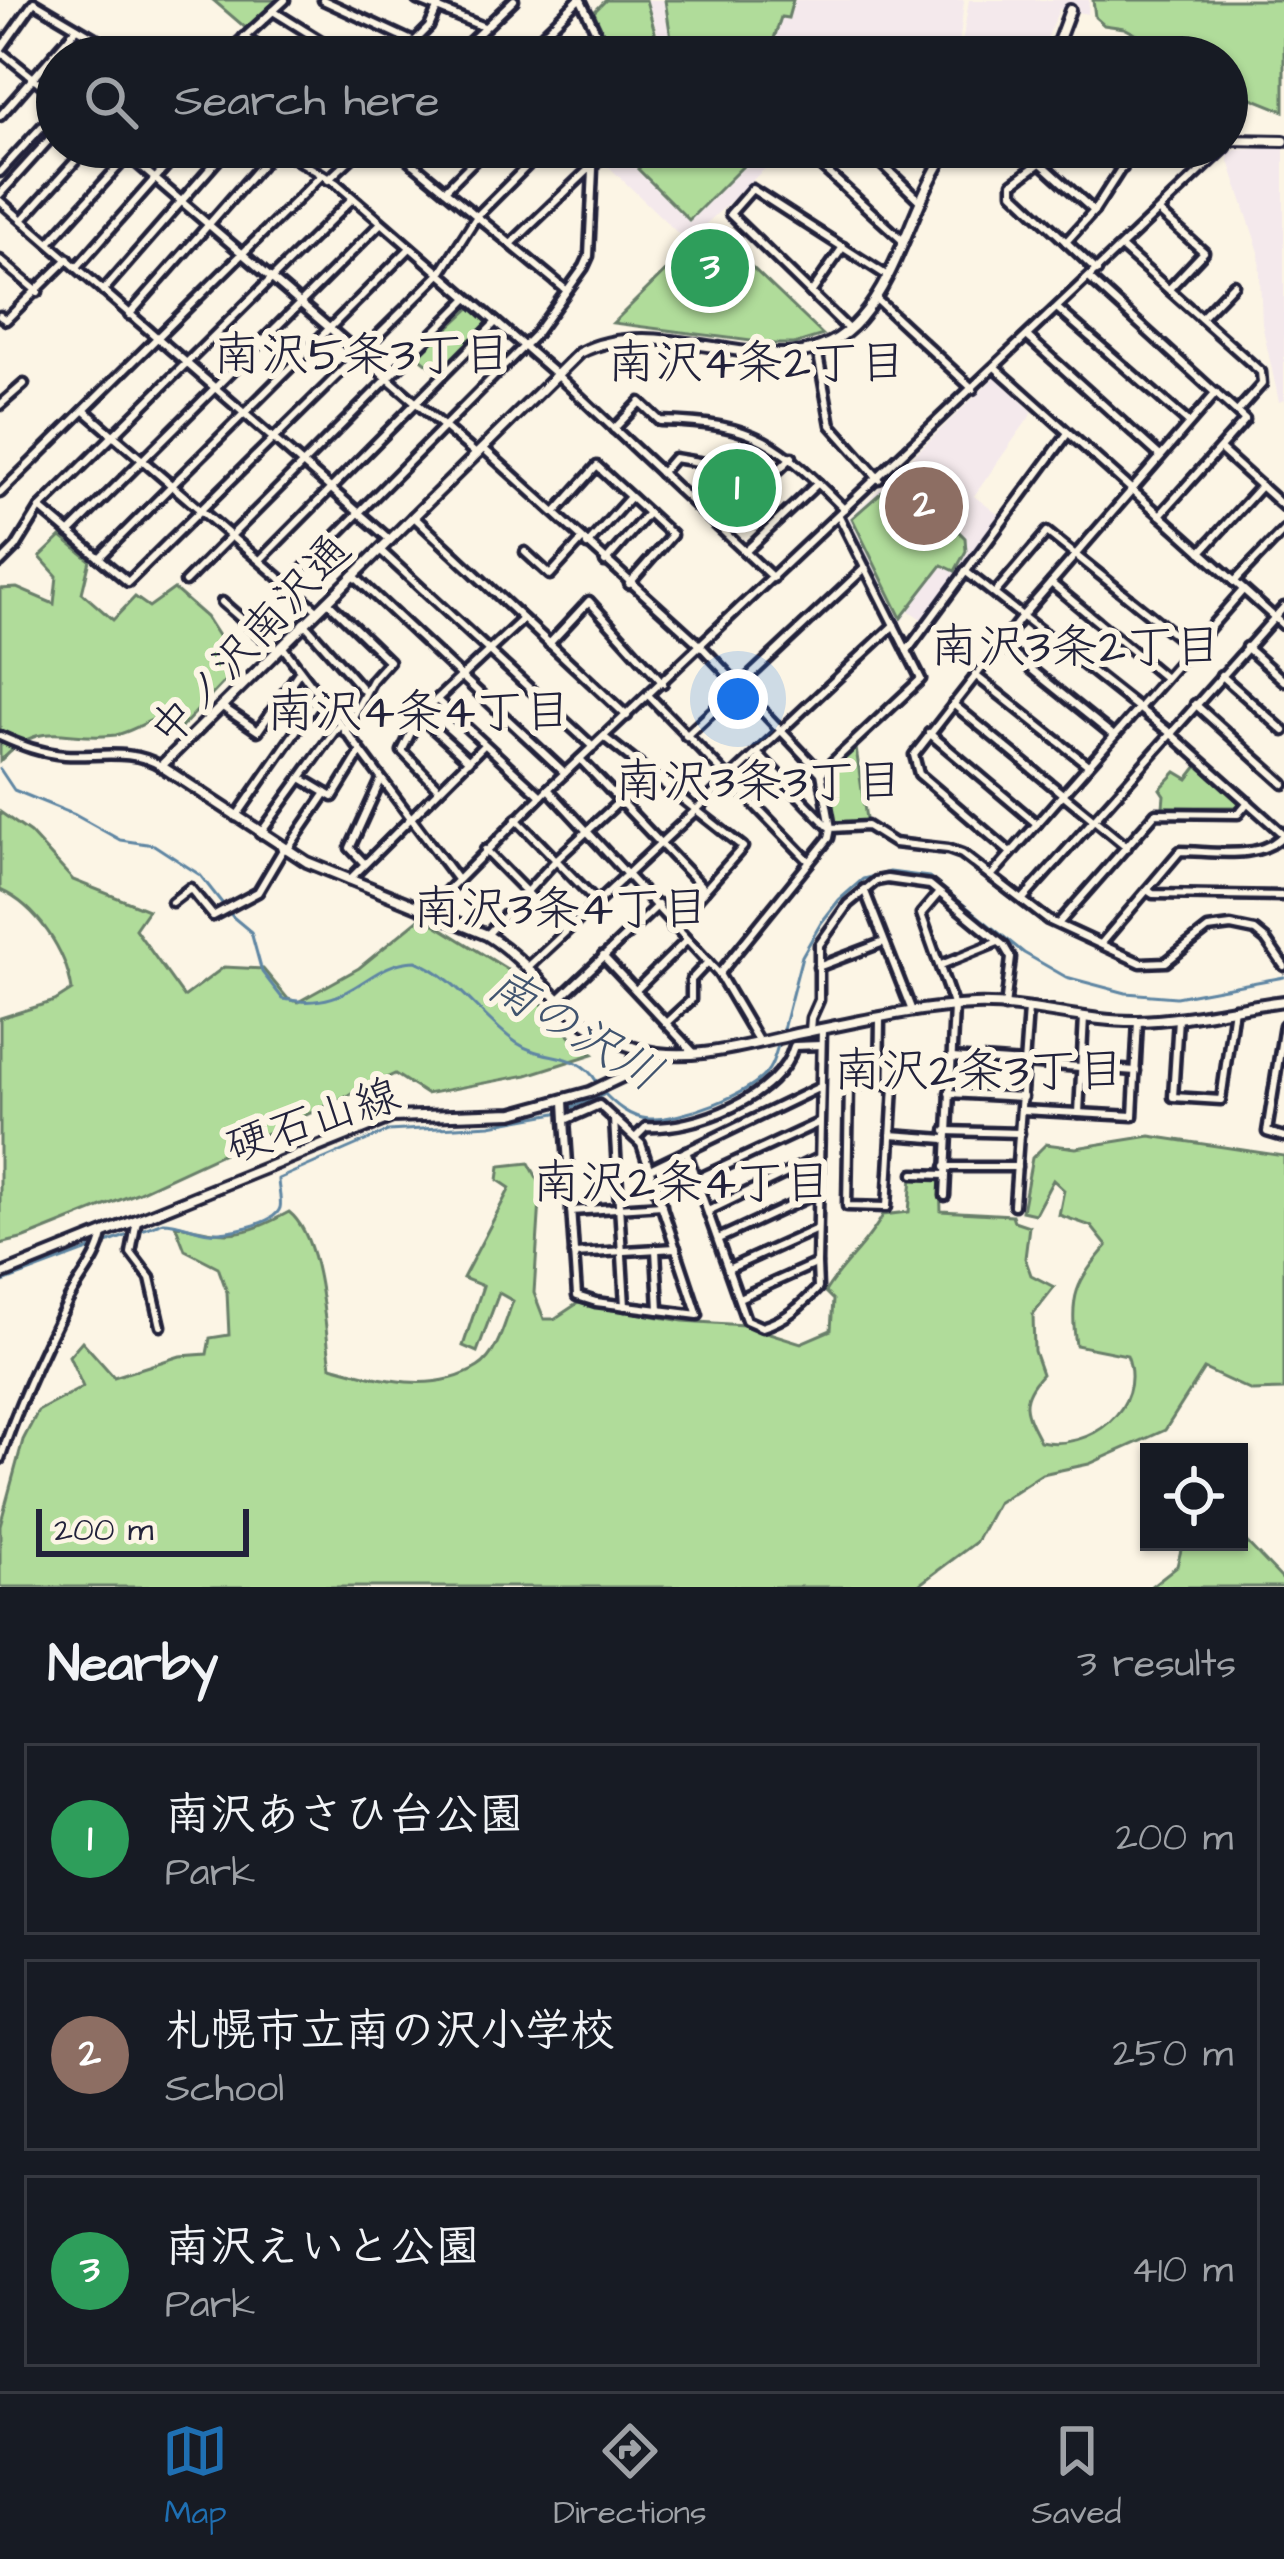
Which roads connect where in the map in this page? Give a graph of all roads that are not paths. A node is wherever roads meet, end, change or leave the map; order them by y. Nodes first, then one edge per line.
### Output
1 (285, 0) edge
2 (323, 0) edge
3 (417, 0) edge
4 (514, 0) edge
5 (580, 0) edge
6 (440, 4) edge
7 (1070, 10) dead end
8 (272, 11) junction
9 (77, 27) junction
10 (484, 27) junction
11 (69, 36) edge
12 (92, 36) edge
13 (246, 36) edge
14 (313, 36) edge
15 (401, 36) edge
16 (420, 36) edge
17 (476, 36) edge
18 (542, 36) edge
19 (594, 36) edge
20 (1060, 36) edge
21 (0, 50) edge
22 (36, 74) edge
23 (33, 77) junction
24 (36, 80) edge
25 (0, 116) edge
26 (36, 133) edge
27 (1284, 140) edge
28 (1248, 143) edge
29 (36, 155) edge
30 (69, 168) edge
31 (117, 168) edge
32 (143, 168) edge
33 (164, 168) edge
34 (211, 168) edge
35 (258, 168) edge
36 (309, 168) edge
37 (337, 168) edge
38 (418, 168) edge
39 (467, 168) edge
40 (525, 168) edge
41 (591, 168) edge
42 (593, 168) edge
43 (823, 168) edge
44 (886, 168) edge
45 (938, 168) edge
46 (1034, 168) edge
47 (1047, 168) edge
48 (1123, 168) edge
49 (1203, 168) edge
50 (0, 172) edge
51 (155, 178) junction
52 (324, 178) junction
53 (446, 190) junction
54 (0, 197) edge
55 (353, 198) junction
56 (182, 200) junction
57 (920, 201) junction
58 (1094, 211) junction
59 (1158, 212) junction
60 (477, 216) junction
61 (22, 220) junction
62 (381, 223) junction
63 (209, 224) junction
64 (902, 240) junction
65 (1066, 242) junction
66 (49, 243) junction
67 (511, 244) junction
68 (843, 247) junction
69 (410, 248) junction
70 (1122, 248) junction
71 (244, 252) junction
72 (68, 259) junction
73 (0, 260) edge
74 (77, 267) junction
75 (1097, 272) junction
76 (440, 274) junction
77 (886, 275) junction
78 (274, 278) junction
79 (1090, 279) junction
80 (1234, 284) dead end
81 (1169, 289) junction
82 (103, 291) junction
83 (567, 291) junction
84 (38, 292) junction
85 (812, 293) junction
86 (468, 298) junction
87 (875, 298) junction
88 (302, 303) junction
89 (1058, 309) junction
90 (129, 315) junction
91 (0, 316) edge
92 (1201, 317) junction
93 (496, 322) junction
94 (331, 328) junction
95 (849, 330) junction
96 (1028, 337) junction
97 (155, 338) junction
98 (524, 347) junction
99 (817, 349) junction
100 (360, 353) junction
101 (184, 364) junction
102 (995, 368) junction
103 (556, 375) junction
104 (388, 377) junction
105 (24, 385) dead end
106 (214, 388) junction
107 (973, 389) junction
108 (1216, 393) junction
109 (418, 403) junction
110 (0, 405) edge
111 (85, 410) junction
112 (1237, 412) junction
113 (242, 413) junction
114 (1189, 423) junction
115 (447, 427) junction
116 (614, 429) junction
117 (1068, 433) junction
118 (114, 436) junction
119 (272, 437) junction
120 (1219, 448) junction
121 (479, 450) junction
122 (1160, 456) junction
123 (792, 457) junction
124 (142, 460) junction
125 (301, 463) junction
126 (661, 473) junction
127 (879, 478) junction
128 (766, 482) junction
129 (818, 482) junction
130 (170, 485) junction
131 (1261, 486) junction
132 (330, 488) junction
133 (1130, 489) junction
134 (1, 490) edge
135 (630, 497) junction
136 (1284, 507) edge
137 (40, 508) junction
138 (198, 510) junction
139 (358, 512) junction
140 (648, 513) junction
141 (842, 513) junction
142 (554, 514) junction
143 (1160, 515) junction
144 (412, 516) junction
145 (718, 527) junction
146 (1284, 530) edge
147 (69, 533) junction
148 (230, 537) junction
149 (389, 539) junction
150 (585, 543) junction
151 (379, 549) junction
152 (525, 552) dead end
153 (745, 552) junction
154 (1202, 552) junction
155 (1076, 553) junction
156 (99, 558) junction
157 (260, 560) junction
158 (605, 562) junction
159 (0, 563) edge
160 (865, 568) junction
161 (965, 571) junction
162 (353, 575) junction
163 (773, 578) junction
164 (184, 582) dead end
165 (1234, 582) junction
166 (1051, 583) junction
167 (288, 584) junction
168 (629, 584) junction
169 (1243, 590) junction
170 (995, 593) junction
171 (327, 601) junction
172 (222, 602) dead end
173 (1284, 607) edge
174 (317, 610) junction
175 (1024, 614) junction
176 (1273, 616) junction
177 (523, 619) junction
178 (304, 623) junction
179 (894, 625) junction
180 (1284, 626) edge
181 (549, 644) junction
182 (1000, 644) junction
183 (701, 646) junction
184 (1246, 647) junction
185 (279, 648) junction
186 (1191, 648) junction
187 (489, 651) junction
188 (908, 651) junction
189 (299, 672) junction
190 (976, 675) junction
191 (1221, 675) junction
192 (463, 676) junction
193 (1165, 678) junction
194 (1284, 680) edge
195 (663, 682) junction
196 (740, 686) junction
197 (365, 692) junction
198 (649, 696) junction
199 (319, 698) junction
200 (437, 700) junction
201 (953, 704) junction
202 (1196, 704) junction
203 (221, 706) junction
204 (1139, 707) junction
205 (419, 716) junction
206 (626, 716) junction
207 (342, 728) junction
208 (781, 730) junction
209 (1284, 731) edge
210 (929, 733) junction
211 (1170, 733) junction
212 (0, 736) edge
213 (686, 736) junction
214 (1114, 736) junction
215 (604, 737) junction
216 (484, 746) junction
217 (593, 747) junction
218 (360, 753) junction
219 (757, 753) junction
220 (580, 759) junction
221 (469, 761) junction
222 (1088, 765) junction
223 (160, 766) junction
224 (565, 772) junction
225 (650, 773) junction
226 (821, 773) junction
227 (300, 778) junction
228 (728, 779) junction
229 (381, 780) junction
230 (1284, 784) edge
231 (439, 789) junction
232 (544, 792) junction
233 (326, 794) junction
234 (1063, 794) junction
235 (619, 802) junction
236 (1247, 802) junction
237 (694, 810) junction
238 (236, 817) junction
239 (410, 817) junction
240 (517, 819) junction
241 (1094, 819) junction
242 (1037, 824) junction
243 (830, 828) junction
244 (588, 830) junction
245 (260, 834) junction
246 (1284, 834) edge
247 (659, 844) junction
248 (1127, 847) junction
249 (286, 849) junction
250 (485, 850) junction
251 (1011, 853) junction
252 (556, 860) junction
253 (809, 861) junction
254 (364, 863) junction
255 (627, 873) junction
256 (991, 876) junction
257 (457, 878) junction
258 (349, 880) junction
259 (863, 888) junction
260 (705, 890) junction
261 (1147, 890) junction
262 (526, 891) junction
263 (940, 893) junction
264 (1284, 896) edge
265 (1022, 898) junction
266 (172, 902) dead end
267 (597, 902) junction
268 (658, 905) junction
269 (428, 910) junction
270 (1058, 924) junction
271 (673, 928) junction
272 (565, 932) junction
273 (487, 935) junction
274 (686, 941) junction
275 (998, 941) junction
276 (884, 942) junction
277 (1101, 944) junction
278 (603, 956) junction
279 (708, 962) junction
280 (940, 964) junction
281 (1284, 966) edge
282 (528, 967) junction
283 (818, 967) junction
284 (719, 974) junction
285 (636, 990) junction
286 (1284, 1000) edge
287 (556, 1001) junction
288 (954, 1007) junction
289 (1005, 1007) junction
290 (1234, 1008) junction
291 (1028, 1009) junction
292 (914, 1014) junction
293 (1084, 1017) junction
294 (1178, 1018) junction
295 (880, 1020) junction
296 (1138, 1021) junction
297 (666, 1023) junction
298 (1284, 1025) edge
299 (822, 1029) junction
300 (806, 1032) junction
301 (758, 1042) junction
302 (1283, 1042) edge
303 (821, 1045) junction
304 (638, 1048) junction
305 (694, 1052) junction
306 (952, 1058) junction
307 (1025, 1062) junction
308 (1082, 1067) junction
309 (1136, 1071) junction
310 (879, 1084) junction
311 (820, 1087) junction
312 (949, 1094) junction
313 (1022, 1097) junction
314 (564, 1101) junction
315 (1022, 1110) junction
316 (1079, 1113) junction
317 (614, 1119) junction
318 (565, 1120) junction
319 (820, 1122) junction
320 (1020, 1133) junction
321 (891, 1135) junction
322 (946, 1135) junction
323 (1284, 1137) edge
324 (635, 1138) junction
325 (686, 1151) junction
326 (819, 1158) junction
327 (1017, 1167) junction
328 (650, 1169) junction
329 (945, 1171) junction
330 (914, 1174) dead end
331 (697, 1180) junction
332 (818, 1192) junction
333 (945, 1196) dead end
334 (662, 1205) junction
335 (1014, 1205) dead end
336 (619, 1208) junction
337 (708, 1210) junction
338 (572, 1211) junction
339 (136, 1221) junction
340 (818, 1229) junction
341 (103, 1232) junction
342 (718, 1239) junction
343 (676, 1248) junction
344 (656, 1249) junction
345 (622, 1251) junction
346 (574, 1254) junction
347 (817, 1263) junction
348 (728, 1269) junction
349 (0, 1275) edge
350 (739, 1298) junction
351 (625, 1306) junction
352 (659, 1310) junction
353 (161, 1326) dead end
354 (0, 1459) edge

1 - 8 street
2 - 15 street
3 - 6 street
4 - 10 street
5 - 18 street
5 - 19 street
6 - 10 street
6 - 16 street
7 - 20 street
8 - 13 street
8 - 14 street
9 - 11 street
9 - 12 street
9 - 21 street
10 - 17 street
21 - 23 street
22 - 23 street
23 - 24 street
23 - 25 street
26 - 50 street
27 - 28 street
29 - 54 street
30 - 61 street
31 - 66 street
32 - 51 street
33 - 51 street
34 - 56 street
35 - 63 street
36 - 52 street
37 - 52 street
38 - 53 street
39 - 53 street
40 - 60 street
41 - 67 street
42 - 83 street
43 - 64 street
44 - 57 street
45 - 57 street, 中ノ沢南沢通
46 - 65 street
47 - 58 street
48 - 58 street
49 - 59 street
51 - 56 street
51 - 74 street
52 - 55 street
52 - 71 street
53 - 60 street
54 - 61 street
55 - 62 street
55 - 78 street
56 - 63 street
56 - 82 street
57 - 64 street, 中ノ沢南沢通
58 - 65 street
59 - 70 street
59 - 81 street
60 - 67 street
60 - 76 street
61 - 66 street
62 - 69 street
62 - 88 street
63 - 71 street
63 - 90 street
64 - 77 street, 中ノ沢南沢通
65 - 75 street
66 - 72 street
67 - 83 street
68 - 77 street
68 - 85 street
68 - 85 street
69 - 76 street
69 - 94 street
70 - 75 street
70 - 81 street
71 - 78 street
71 - 97 street
72 - 74 street
72 - 84 street
73 - 84 street
74 - 82 street
75 - 79 street
76 - 86 street
76 - 100 street
77 - 87 street, 中ノ沢南沢通
78 - 88 street
78 - 101 street
79 - 89 street
79 - 108 street
80 - 92 street
81 - 92 street
82 - 90 street
83 - 98 street
84 - 91 street
85 - 95 street
86 - 93 street
86 - 104 street
87 - 95 street, 中ノ沢南沢通
87 - 107 street
88 - 94 street
88 - 106 street
89 - 96 street
89 - 114 street
90 - 97 street
92 - 112 street
93 - 98 street
93 - 109 street
94 - 100 street
94 - 113 street
95 - 99 street, 中ノ沢南沢通
96 - 102 street
96 - 122 street
97 - 101 street
97 - 111 street
98 - 103 street
98 - 115 street
99 - 103 street, 中ノ沢南沢通
99 - 127 street
100 - 104 street
100 - 119 street
101 - 106 street
101 - 118 street
102 - 107 street
102 - 117 street
103 - 116 street
103 - 121 street, 中ノ沢南沢通
104 - 109 street
104 - 125 street
105 - 110 street
106 - 113 street
106 - 124 street
107 - 127 street
108 - 112 street
108 - 114 street
109 - 115 street
109 - 132 street
111 - 118 street
111 - 134 street
112 - 120 street
113 - 119 street
113 - 130 street
114 - 122 street
115 - 121 street
115 - 139 street
116 - 123 street
116 - 126 street
117 - 133 street
117 - 161 street
118 - 124 street
118 - 137 street
119 - 125 street
119 - 138 street
120 - 131 street
120 - 143 street
121 - 142 street
121 - 144 street, 中ノ沢南沢通
122 - 133 street
123 - 128 street
123 - 129 street
124 - 130 street
124 - 147 street
125 - 132 street
125 - 148 street
126 - 128 street
126 - 145 street
127 - 141 street
128 - 145 street
129 - 141 street
129 - 153 street
130 - 138 street
130 - 156 street
131 - 136 street
131 - 154 street
132 - 139 street
132 - 157 street
133 - 143 street
133 - 155 street
135 - 140 street
135 - 142 street
135 - 150 street
137 - 147 street
137 - 159 street
138 - 148 street
138 - 156 street
139 - 149 street
139 - 167 street
140 - 158 street
140 - 168 street
141 - 160 street
141 - 163 street
142 - 150 street
143 - 154 street
144 - 149 street, 中ノ沢南沢通
144 - 177 street
145 - 153 street
146 - 165 street
147 - 156 street
148 - 157 street
148 - 164 street
149 - 151 street, 中ノ沢南沢通
150 - 152 street
150 - 158 street
151 - 162 street, 中ノ沢南沢通
151 - 187 street
153 - 163 street
154 - 165 street
155 - 166 street
155 - 170 street
155 - 186 street
157 - 167 street
158 - 168 street
160 - 179 street
160 - 196 street
161 - 170 street
161 - 188 street
162 - 171 street, 中ノ沢南沢通
162 - 192 street
163 - 183 street
165 - 169 street
166 - 175 street
166 - 193 street
167 - 174 street
168 - 183 street
169 - 176 street
169 - 186 street
170 - 175 street
171 - 174 street, 中ノ沢南沢通
171 - 197 street
172 - 185 street
173 - 176 street
174 - 178 street, 中ノ沢南沢通
175 - 182 street
175 - 204 street
176 - 180 street
176 - 184 street
177 - 181 street
177 - 187 street
178 - 185 street, 中ノ沢南沢通
178 - 197 street
179 - 188 street
179 - 208 street
181 - 195 street
181 - 206 street
182 - 190 street
182 - 214 street
183 - 195 street
183 - 196 street
184 - 191 street
184 - 194 street
185 - 189 street
185 - 203 street, 中ノ沢南沢通
186 - 193 street
187 - 192 street
187 - 217 street
188 - 226 street
189 - 199 street
189 - 203 street
190 - 201 street
190 - 222 street
191 - 202 street
191 - 209 street
192 - 200 street
192 - 224 street
193 - 204 street
195 - 198 street
196 - 208 street
196 - 213 street
197 - 207 street
198 - 206 street
198 - 213 street
199 - 207 street
199 - 238 street
200 - 205 street
200 - 216 street
201 - 210 street
201 - 234 street
202 - 211 street
202 - 230 street
203 - 223 street, 中ノ沢南沢通
204 - 211 street
204 - 214 street
205 - 221 street
205 - 231 street
206 - 215 street
207 - 218 street
207 - 227 street
208 - 219 street
208 - 226 street
210 - 242 street
210 - 251 street
211 - 236 street
211 - 241 street
212 - 223 street
213 - 228 street
214 - 222 street
215 - 217 street
215 - 225 street
216 - 221 street
216 - 232 street
217 - 220 street
218 - 229 street
218 - 233 street
219 - 228 street
219 - 243 street
220 - 224 street
220 - 235 street
221 - 231 street
222 - 234 street
223 - 238 street, 中ノ沢南沢通
224 - 232 street
225 - 235 street
225 - 237 street
226 - 243 street
227 - 233 street
227 - 245 street
228 - 237 street
228 - 253 street
229 - 239 street
229 - 254 street
231 - 239 street
232 - 240 street
232 - 244 street
233 - 249 street
234 - 241 street
234 - 242 street
235 - 244 street
235 - 247 street
236 - 246 street
236 - 248 street
237 - 247 street
237 - 260 street
238 - 245 street, 中ノ沢南沢通
239 - 254 street
239 - 257 street
240 - 250 street
240 - 252 street
241 - 248 street
241 - 265 street
242 - 251 street
243 - 253 street
243 - 256 street
244 - 252 street
244 - 255 street
245 - 249 street, 中ノ沢南沢通
246 - 261 street
247 - 255 street
247 - 260 street
248 - 270 street
249 - 258 street, 中ノ沢南沢通
249 - 266 street
250 - 257 street
250 - 262 street
251 - 256 street
252 - 262 street
252 - 267 street
253 - 284 street
254 - 258 street
255 - 267 street
255 - 268 street
256 - 265 street
257 - 269 street
258 - 269 street, 中ノ沢南沢通
259 - 263 street
259 - 276 street
259 - 283 street
260 - 271 street
261 - 264 street
261 - 277 street
262 - 272 street
262 - 273 street
263 - 275 street
263 - 280 street
265 - 270 street
267 - 272 street
268 - 271 street
268 - 278 street
269 - 273 street, 中ノ沢南沢通
270 - 277 street
271 - 274 street
272 - 282 street
273 - 282 street, 中ノ沢南沢通
274 - 279 street
274 - 285 street
275 - 280 street
275 - 289 street
276 - 283 street
276 - 292 street
277 - 281 street
278 - 285 street
278 - 287 street
279 - 284 street
279 - 297 street
280 - 288 street
282 - 287 street, 中ノ沢南沢通
283 - 300 street
284 - 301 street
285 - 297 street
286 - 290 street, 中ノ沢南沢通
287 - 304 street, 中ノ沢南沢通
288 - 289 street, 中ノ沢南沢通
288 - 292 street, 中ノ沢南沢通
288 - 306 street
289 - 291 street, 中ノ沢南沢通
290 - 294 street, 中ノ沢南沢通
290 - 294 street
291 - 293 street, 中ノ沢南沢通
291 - 307 street
292 - 295 street, 中ノ沢南沢通
293 - 296 street, 中ノ沢南沢通
293 - 308 street
294 - 296 street, 中ノ沢南沢通
295 - 299 street, 中ノ沢南沢通
295 - 310 street
296 - 309 street
297 - 305 street
298 - 302 street
299 - 300 street, 中ノ沢南沢通
299 - 303 street
300 - 301 street, 中ノ沢南沢通
301 - 305 street, 中ノ沢南沢通
302 - 323 street
303 - 311 street
303 - 324 street
304 - 305 street, 中ノ沢南沢通
304 - 314 street, 硬石山線
306 - 307 street
306 - 312 street
307 - 308 street
307 - 313 street
308 - 309 street
308 - 316 street
309 - 316 street
310 - 321 street
310 - 321 street
311 - 319 street
311 - 325 street
312 - 313 street
312 - 322 street
313 - 315 street
314 - 318 street
314 - 339 street, 硬石山線
315 - 316 street
315 - 320 street
317 - 318 street
317 - 324 street
317 - 336 street
318 - 338 street
319 - 326 street
319 - 331 street
320 - 322 street
320 - 327 street
321 - 322 street
322 - 329 street
324 - 328 street
325 - 328 street
325 - 331 street
326 - 332 street
326 - 337 street
327 - 329 street
327 - 335 street
328 - 334 street
329 - 330 street
329 - 333 street
331 - 337 street
332 - 340 street
332 - 342 street
334 - 336 street
334 - 343 street
336 - 338 street
336 - 345 street
337 - 342 street
338 - 346 street
339 - 341 street, 硬石山線
339 - 353 street
340 - 347 street
340 - 348 street
341 - 349 street, 硬石山線
341 - 354 street
342 - 348 street
343 - 344 street
343 - 352 street
344 - 345 street
344 - 352 street
345 - 346 street
345 - 351 street
346 - 351 street
347 - 350 street
347 - 350 street
348 - 350 street
351 - 352 street

